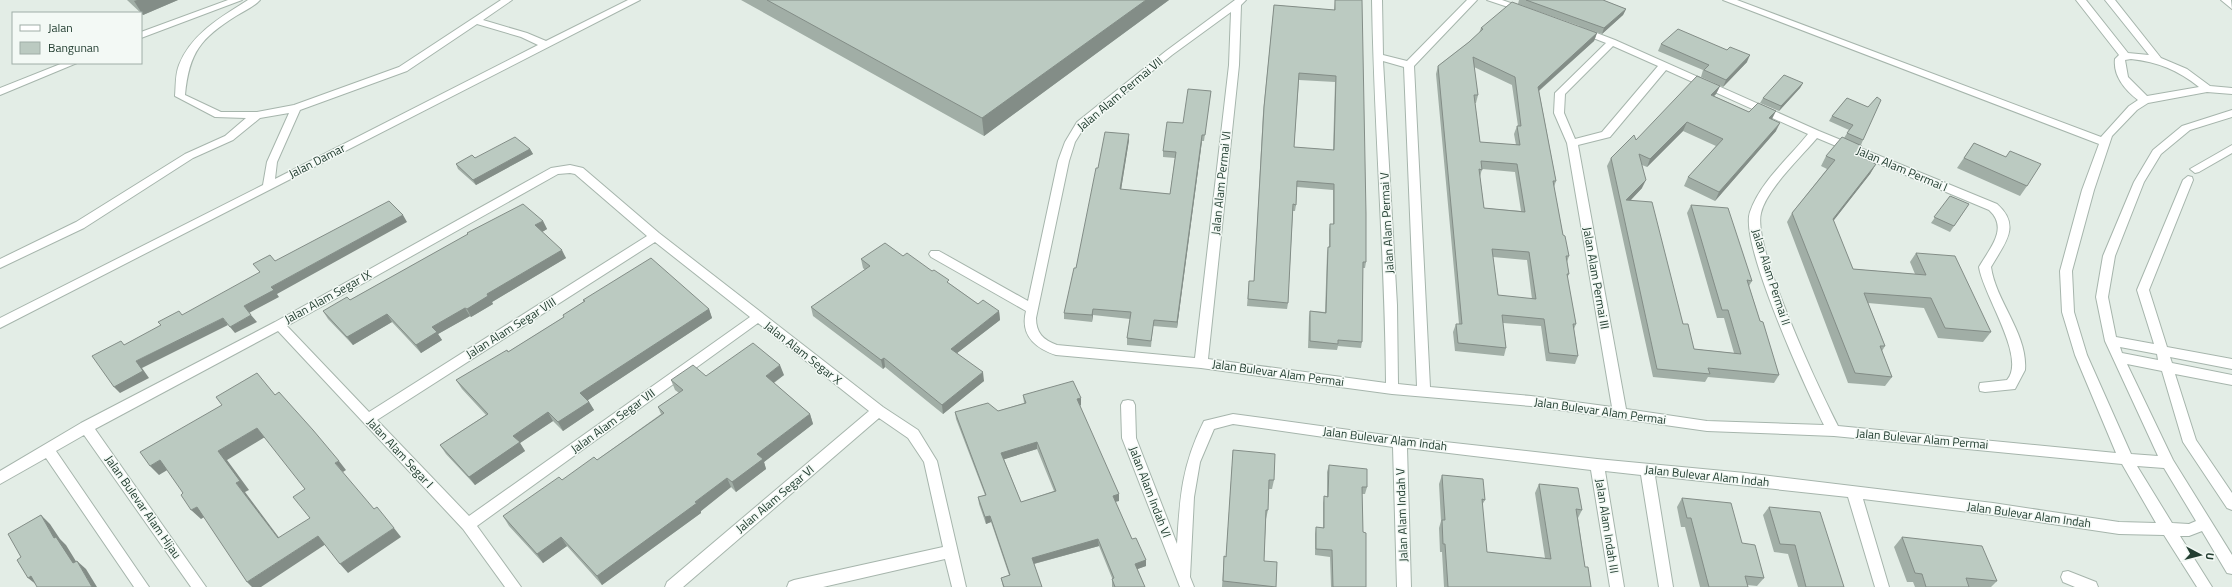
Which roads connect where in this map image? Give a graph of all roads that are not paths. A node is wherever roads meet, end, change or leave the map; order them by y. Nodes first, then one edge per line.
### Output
1 (237, 0) edge
2 (255, 0) edge
3 (507, 0) edge
4 (635, 0) edge
5 (1377, 0) edge
6 (1472, 0) edge
7 (1492, 0) edge
8 (1728, 0) edge
9 (2081, 0) edge
10 (2110, 0) edge
11 (2226, 0) edge
12 (1238, 2) edge
13 (2232, 6) edge
14 (196, 14) junction
15 (1539, 15) edge
16 (475, 21) junction
17 (1568, 26) edge
18 (212, 28) junction
19 (142, 35) edge
20 (1612, 42) junction
21 (546, 45) junction
22 (2125, 56) junction
23 (1378, 57) junction
24 (2156, 58) junction
25 (70, 64) edge
26 (1409, 65) junction
27 (1664, 66) junction
28 (2207, 89) junction
29 (2232, 91) edge
30 (0, 92) edge
31 (2144, 99) junction
32 (296, 108) junction
33 (2232, 113) edge
34 (257, 115) junction
35 (1815, 133) junction
36 (2104, 142) junction
37 (1572, 143) junction
38 (2232, 148) edge
39 (2195, 168) dead end
40 (570, 169) joint
41 (2188, 180) dead end
42 (268, 186) junction
43 (655, 236) junction
44 (935, 254) dead end
45 (0, 264) edge
46 (1032, 309) junction
47 (758, 317) junction
48 (0, 323) edge
49 (279, 324) junction
50 (1035, 339) joint
51 (2111, 341) junction
52 (2162, 351) junction
53 (2117, 357) junction
54 (1201, 363) junction
55 (2232, 364) edge
56 (2167, 367) junction
57 (2232, 380) edge
58 (1985, 387) dead end
59 (1392, 389) junction
60 (1424, 392) junction
61 (1128, 405) dead end
62 (878, 412) junction
63 (1620, 414) junction
64 (368, 419) junction
65 (1209, 425) joint
66 (86, 427) junction
67 (1834, 431) junction
68 (1400, 442) junction
69 (48, 450) junction
70 (2126, 459) junction
71 (2168, 463) junction
72 (1597, 465) junction
73 (1646, 469) junction
74 (0, 478) edge
75 (1854, 493) junction
76 (2232, 504) edge
77 (2205, 524) junction
78 (468, 525) junction
79 (2169, 530) junction
80 (949, 552) junction
81 (2232, 568) edge
82 (2068, 577) dead end
83 (1185, 582) edge
84 (142, 587) edge
85 (199, 587) edge
86 (514, 587) edge
87 (672, 587) edge
88 (794, 587) edge
89 (959, 587) edge
90 (1404, 587) edge
91 (1617, 587) edge
92 (1666, 587) edge
93 (1882, 587) edge
94 (2091, 587) edge
95 (2205, 587) edge

1 - 14 street
2 - 18 street
3 - 16 street
4 - 21 street, Jalan Damar
5 - 23 street, Jalan Alam Permai V
6 - 26 street
7 - 15 street
8 - 36 street
9 - 22 street
10 - 24 street
11 - 13 street
12 - 46 street, Jalan Alam Permai VII
12 - 54 street, Jalan Alam Permai VI
14 - 18 street
14 - 19 street
16 - 21 street
16 - 32 street
17 - 20 street, Jalan Alam Permai I
18 - 34 street
20 - 27 street, Jalan Alam Permai I
20 - 37 street, Jalan Alam Permai III
21 - 42 street, Jalan Damar
22 - 24 street
22 - 31 street
23 - 26 street
23 - 59 street, Jalan Alam Permai V
24 - 28 street
25 - 30 street
26 - 60 street
27 - 35 street, Jalan Alam Permai I
27 - 37 street
28 - 29 street
28 - 31 street
31 - 36 street
32 - 34 street
32 - 42 street
33 - 51 street
34 - 45 street
35 - 58 street, Jalan Alam Permai I
35 - 67 street, Jalan Alam Permai II
36 - 70 street
37 - 63 street, Jalan Alam Permai III
38 - 39 street
40 - 43 street, Jalan Alam Segar X
40 - 49 street, Jalan Alam Segar IX
41 - 52 street
42 - 48 street, Jalan Damar
43 - 47 street, Jalan Alam Segar X
43 - 64 street, Jalan Alam Segar VIII
44 - 46 street
46 - 50 street, Jalan Alam Permai VII
47 - 62 street, Jalan Alam Segar X
47 - 78 street, Jalan Alam Segar VII
49 - 64 street, Jalan Alam Segar I
49 - 66 street, Jalan Alam Segar IX
50 - 54 street, Jalan Bulevar Alam Permai
51 - 52 street
51 - 53 street
52 - 55 street
52 - 56 street
53 - 56 street
53 - 71 street
54 - 59 street, Jalan Bulevar Alam Permai
56 - 57 street
56 - 76 street
59 - 60 street, Jalan Bulevar Alam Permai
60 - 63 street, Jalan Bulevar Alam Permai
61 - 83 street, Jalan Alam Indah VI
62 - 80 street, Jalan Alam Segar X
62 - 87 street, Jalan Alam Segar VI
63 - 67 street, Jalan Bulevar Alam Permai
64 - 78 street, Jalan Alam Segar I
65 - 68 street, Jalan Bulevar Alam Indah
65 - 83 street, Jalan Alam Indah VI
66 - 69 street, Jalan Alam Segar IX
66 - 85 street, Jalan Bulevar Alam Hijau
67 - 70 street, Jalan Bulevar Alam Permai
68 - 72 street, Jalan Bulevar Alam Indah
68 - 90 street, Jalan Alam Indah V
69 - 74 street, Jalan Alam Segar IX
69 - 84 street
70 - 71 street, Jalan Bulevar Alam Permai
70 - 79 street
71 - 77 street
72 - 73 street, Jalan Bulevar Alam Indah
72 - 91 street, Jalan Alam Indah III
73 - 75 street, Jalan Bulevar Alam Indah
73 - 92 street
75 - 79 street, Jalan Bulevar Alam Indah
75 - 93 street
77 - 79 street, Jalan Bulevar Alam Indah
77 - 81 street
78 - 86 street, Jalan Alam Segar I
79 - 95 street
80 - 88 street
80 - 89 street, Jalan Alam Segar X
82 - 94 street

